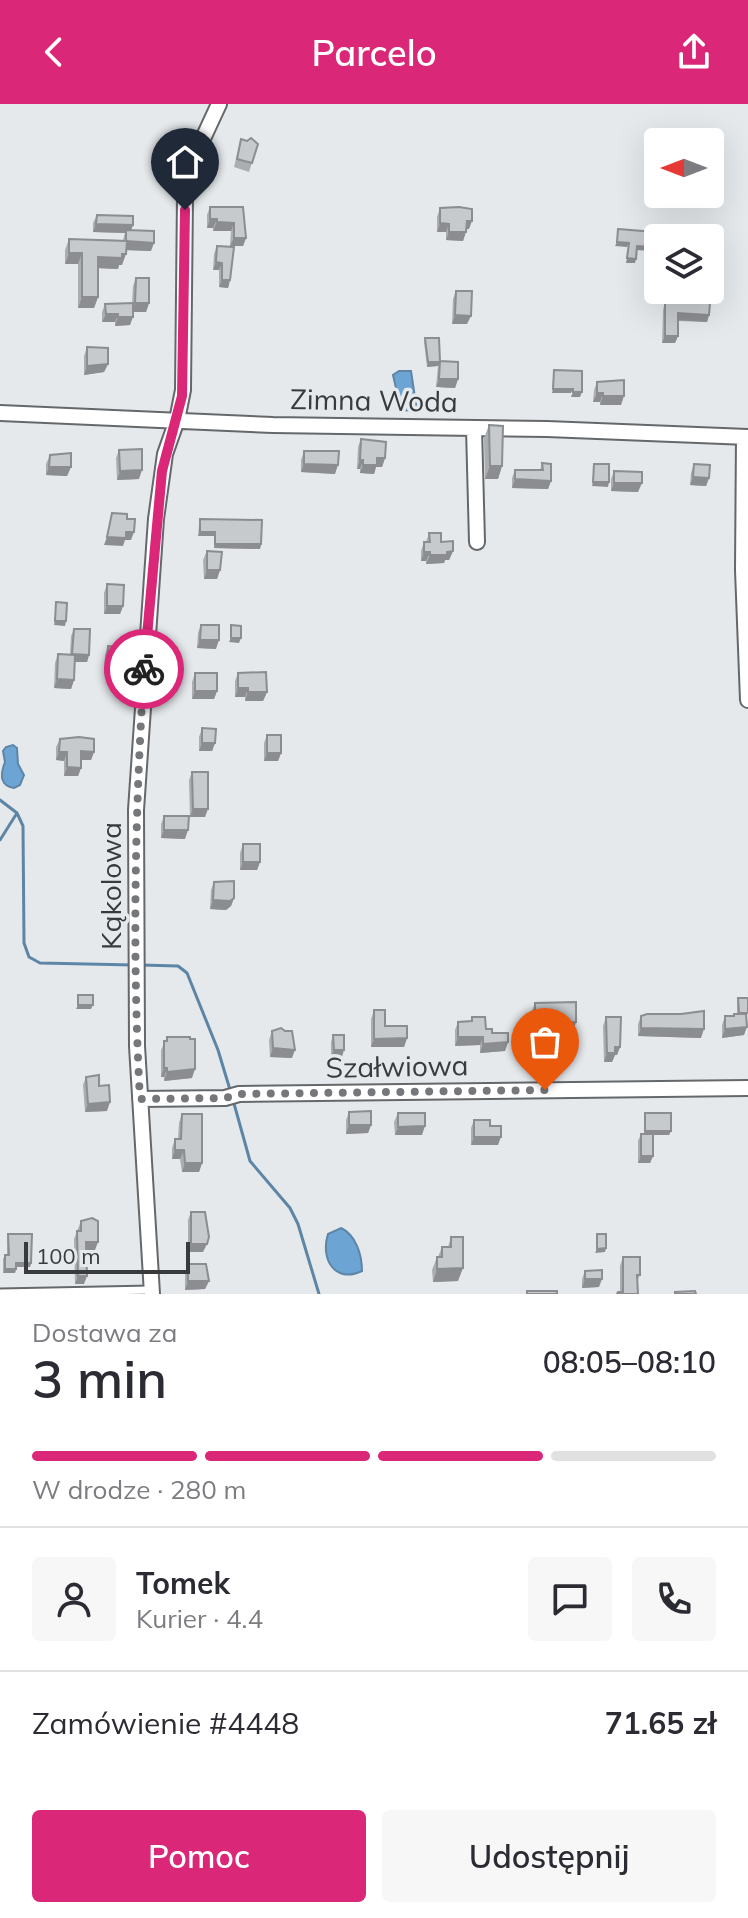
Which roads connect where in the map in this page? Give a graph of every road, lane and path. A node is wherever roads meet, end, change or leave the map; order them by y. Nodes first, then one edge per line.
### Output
1 (219, 104) edge
2 (0, 413) edge
3 (177, 420) junction
4 (474, 428) junction
5 (746, 437) edge
6 (477, 542) dead end
7 (748, 700) edge
8 (748, 1088) edge
9 (140, 1099) junction
10 (152, 1292) edge
11 (0, 1293) edge

1 - 3 street, Kąkolowa
2 - 3 street, Zimna Woda
3 - 4 street, Zimna Woda
3 - 9 street, Kąkolowa
4 - 5 street, Zimna Woda
4 - 6 street
5 - 7 street
8 - 9 street, Szałwiowa
9 - 10 street, Kąkolowa
10 - 11 lane

